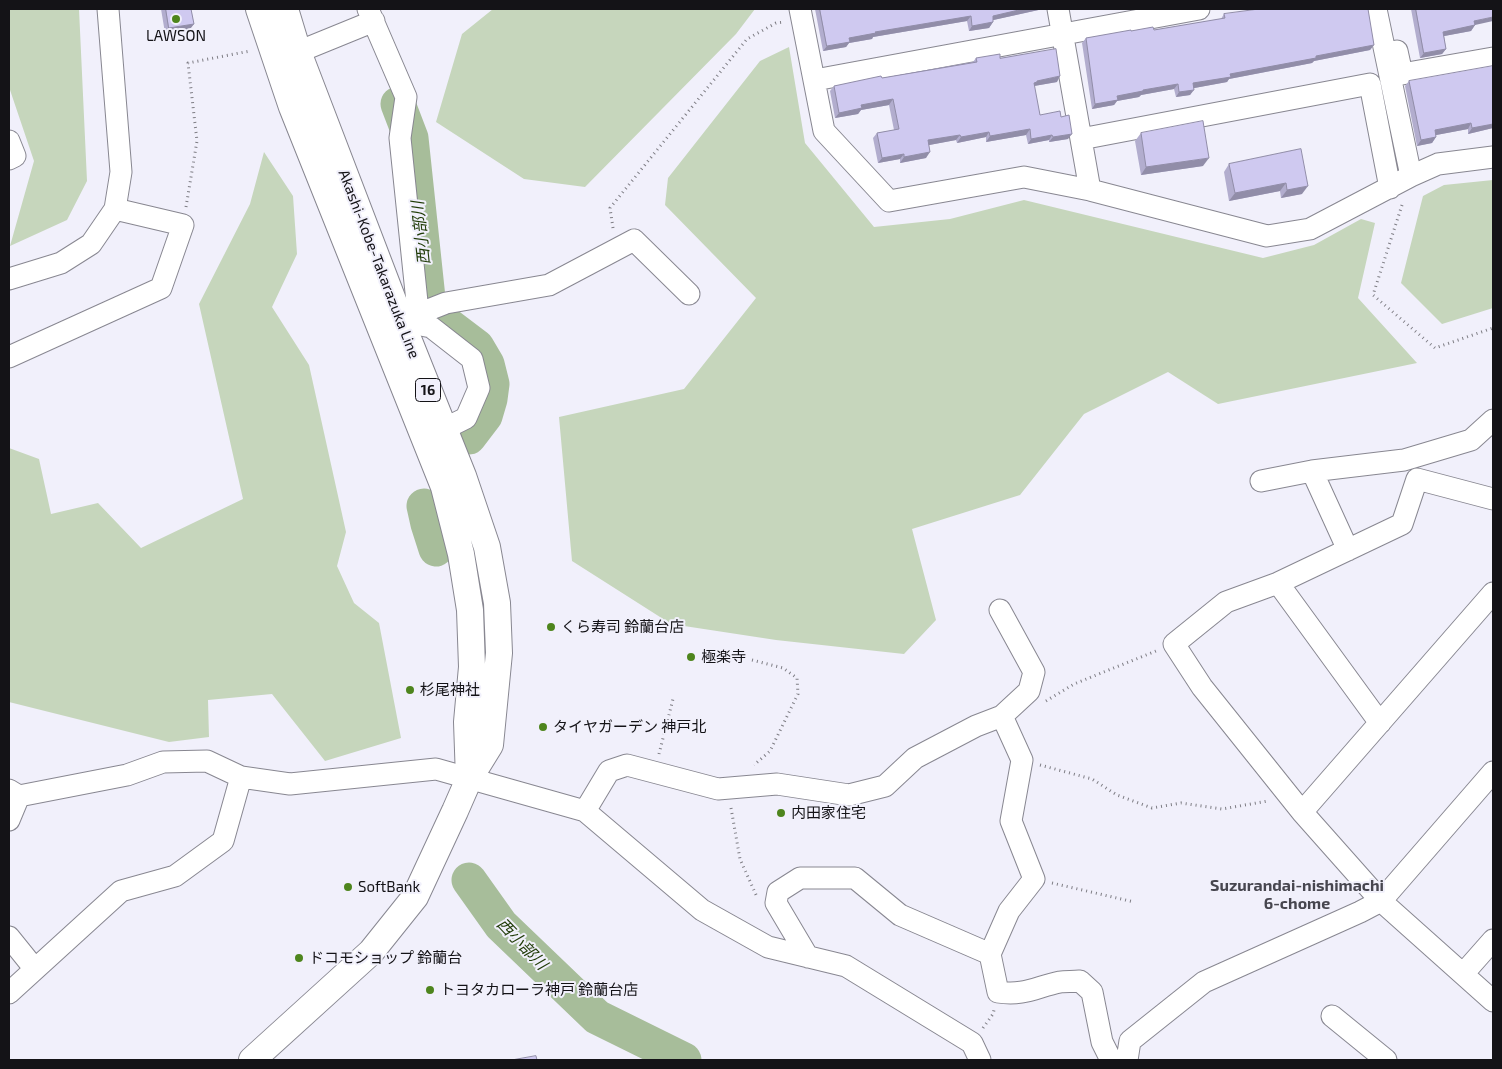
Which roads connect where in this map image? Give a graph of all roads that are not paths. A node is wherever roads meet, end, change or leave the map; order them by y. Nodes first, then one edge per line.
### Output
1 (108, 9) edge
2 (258, 9) edge
3 (285, 9) edge
4 (1058, 9) edge
5 (1199, 9) edge
6 (1376, 9) edge
7 (1390, 9) edge
8 (801, 14) edge
9 (371, 15) edge
10 (1062, 34) junction
11 (298, 52) junction
12 (1493, 58) edge
13 (815, 80) junction
14 (1081, 139) junction
15 (9, 141) edge
16 (1493, 157) edge
17 (9, 159) edge
18 (1411, 176) junction
19 (1390, 188) junction
20 (1090, 190) junction
21 (115, 209) junction
22 (9, 279) edge
23 (690, 294) dead end
24 (401, 321) junction
25 (9, 357) edge
26 (1493, 420) edge
27 (444, 429) junction
28 (1312, 471) junction
29 (1261, 481) dead end
30 (1493, 499) edge
31 (1348, 550) junction
32 (1278, 584) junction
33 (1493, 593) edge
34 (1000, 610) dead end
35 (1002, 716) junction
36 (1380, 723) junction
37 (1493, 772) edge
38 (241, 777) junction
39 (469, 778) junction
40 (14, 793) edge
41 (1296, 805) junction
42 (585, 811) junction
43 (9, 820) edge
44 (1381, 901) junction
45 (9, 937) edge
46 (1493, 940) edge
47 (990, 954) junction
48 (808, 957) junction
49 (34, 968) junction
50 (1463, 974) junction
51 (9, 993) edge
52 (1493, 1001) edge
53 (1332, 1016) dead end
54 (976, 1051) edge
55 (252, 1060) edge
56 (1111, 1060) edge
57 (1127, 1060) edge
58 (1386, 1060) edge

1 - 21 street
2 - 39 main road, Akashi-Kobe-Takarazuka Line / 16
3 - 11 main road, Akashi-Kobe-Takarazuka Line / 16
4 - 10 street
5 - 10 street
6 - 18 street
7 - 12 street
8 - 13 street
9 - 11 street
9 - 24 street
10 - 13 street
10 - 14 street
11 - 24 main road, Akashi-Kobe-Takarazuka Line / 16
13 - 20 street
14 - 19 street
14 - 20 street
15 - 17 street
16 - 18 street
18 - 19 street
19 - 20 street
21 - 22 street
21 - 25 street
23 - 24 street
24 - 27 main road, Akashi-Kobe-Takarazuka Line / 16
24 - 27 street
26 - 28 street
27 - 39 main road, Akashi-Kobe-Takarazuka Line / 16
28 - 29 street
28 - 31 street
30 - 31 street
31 - 32 street
32 - 36 street
32 - 41 street
33 - 36 street
34 - 35 street
35 - 42 street
35 - 47 street
36 - 41 street
37 - 44 street
38 - 39 street
38 - 40 street
38 - 49 street
39 - 42 street
39 - 55 main road, Akashi-Kobe-Takarazuka Line / 16
40 - 43 street
41 - 44 street
42 - 48 street
44 - 50 street
44 - 57 street
45 - 49 street
46 - 50 street
47 - 48 street
47 - 56 street
48 - 54 street
49 - 51 street
50 - 52 street
53 - 58 street

